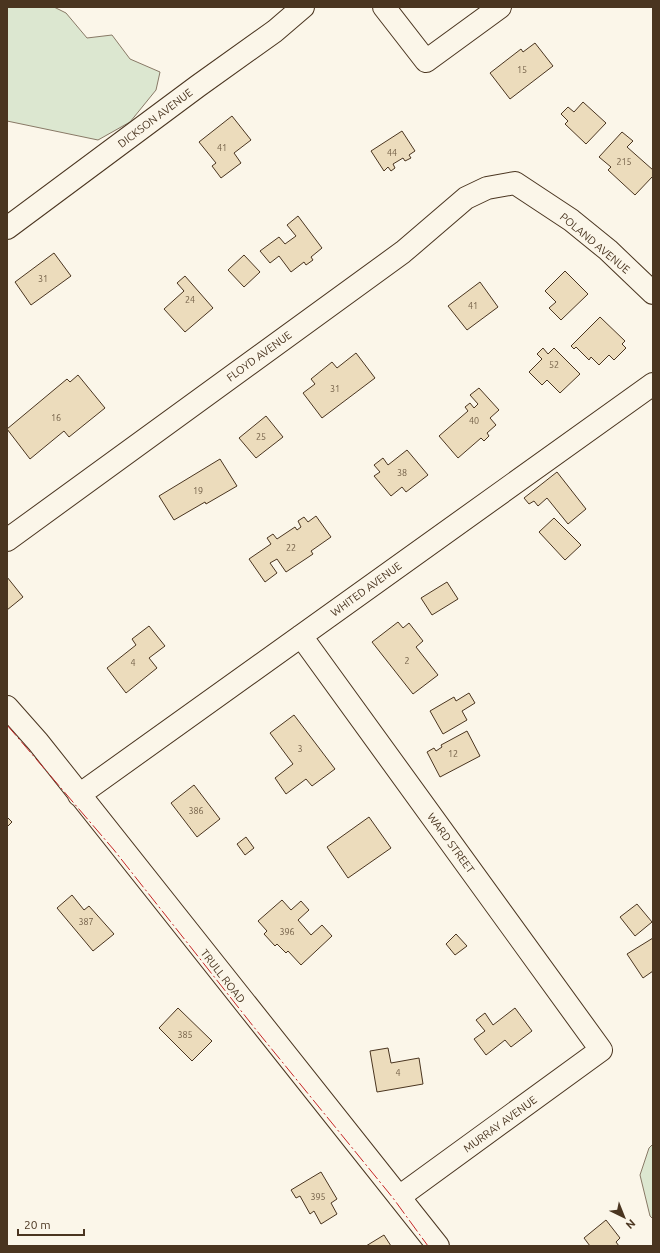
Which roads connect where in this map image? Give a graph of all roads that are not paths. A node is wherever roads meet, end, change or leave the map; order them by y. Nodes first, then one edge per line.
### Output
1 (303, 7) edge
2 (384, 7) edge
3 (500, 7) edge
4 (514, 183) joint
5 (7, 228) edge
6 (653, 293) edge
7 (653, 384) edge
8 (7, 540) edge
9 (301, 636) junction
10 (7, 707) edge
11 (79, 795) junction
12 (601, 1050) joint
13 (399, 1197) junction
14 (438, 1246) edge

1 - 5 street, DICKSON AVENUE
2 - 3 street
4 - 6 street, POLAND AVENUE
4 - 8 street, FLOYD AVENUE
7 - 9 street, WHITED AVENUE
9 - 11 street, WHITED AVENUE
9 - 12 street, WARD STREET
10 - 11 street, TRULL ROAD
11 - 13 street, TRULL ROAD
12 - 13 street, MURRAY AVENUE
13 - 14 street, TRULL ROAD

